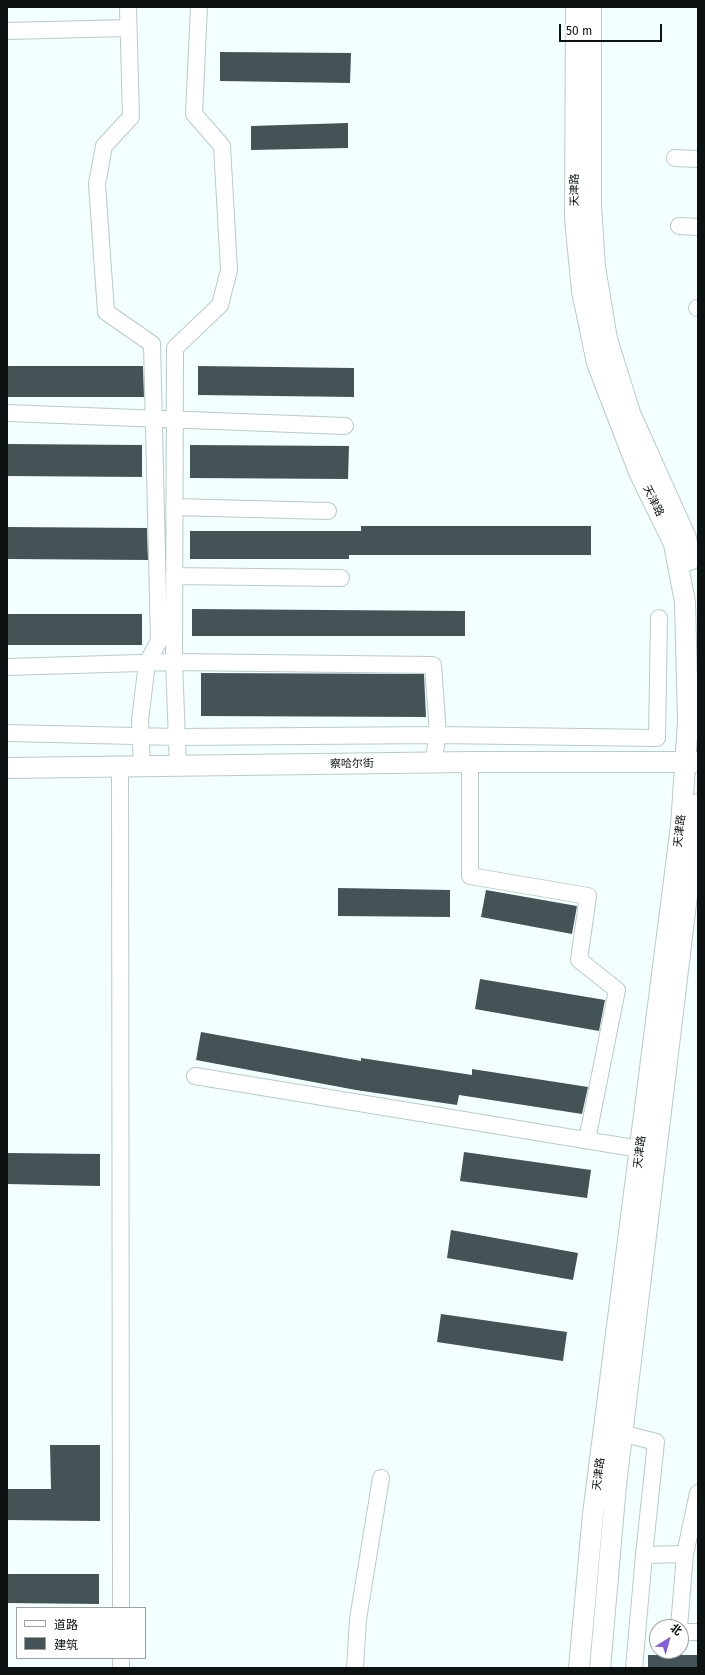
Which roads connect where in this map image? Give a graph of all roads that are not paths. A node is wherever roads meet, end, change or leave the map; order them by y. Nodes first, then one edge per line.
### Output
1 (128, 7) edge
2 (199, 7) edge
3 (576, 7) edge
4 (591, 7) edge
5 (128, 28) junction
6 (7, 31) edge
7 (675, 158) dead end
8 (698, 159) edge
9 (679, 226) dead end
10 (698, 227) edge
11 (7, 412) edge
12 (154, 418) junction
13 (174, 419) junction
14 (345, 426) dead end
15 (174, 507) junction
16 (328, 511) dead end
17 (174, 576) junction
18 (341, 578) dead end
19 (698, 597) edge
20 (659, 618) dead end
21 (174, 662) junction
22 (147, 663) junction
23 (7, 667) edge
24 (7, 733) edge
25 (141, 735) junction
26 (438, 735) junction
27 (177, 737) junction
28 (433, 762) junction
29 (470, 762) junction
30 (692, 762) edge
31 (142, 766) junction
32 (178, 766) junction
33 (120, 767) junction
34 (7, 768) edge
35 (698, 804) edge
36 (195, 1076) dead end
37 (588, 1140) junction
38 (640, 1149) junction
39 (622, 1433) junction
40 (381, 1478) dead end
41 (698, 1493) edge
42 (694, 1533) edge
43 (685, 1554) junction
44 (644, 1555) junction
45 (121, 1607) edge
46 (680, 1619) edge
47 (355, 1668) edge
48 (579, 1668) edge
49 (600, 1668) edge
50 (634, 1668) edge

1 - 5 street
2 - 13 street
3 - 30 street, 天津路
4 - 19 street, 天津路
5 - 6 street
5 - 12 street
7 - 8 street
9 - 10 street
11 - 12 street
12 - 13 street
12 - 22 street
13 - 14 street
13 - 15 street
15 - 16 street
15 - 17 street
17 - 18 street
17 - 21 street
20 - 26 street
21 - 22 street
21 - 26 street
21 - 27 street
22 - 23 street
22 - 25 street
24 - 25 street
25 - 27 street
25 - 31 street
26 - 27 street
26 - 28 street
27 - 32 street
28 - 29 street, 察哈尔街
28 - 32 street, 察哈尔街
29 - 30 street, 察哈尔街
29 - 37 street
30 - 38 street, 天津路
31 - 32 street, 察哈尔街
31 - 33 street, 察哈尔街
33 - 34 street, 察哈尔街
33 - 45 street
35 - 39 street, 天津路
36 - 37 street
37 - 38 street
38 - 48 street, 天津路
39 - 44 street
39 - 49 street, 天津路
40 - 47 street
41 - 42 street
42 - 43 street
43 - 44 street
43 - 46 street
44 - 50 street

